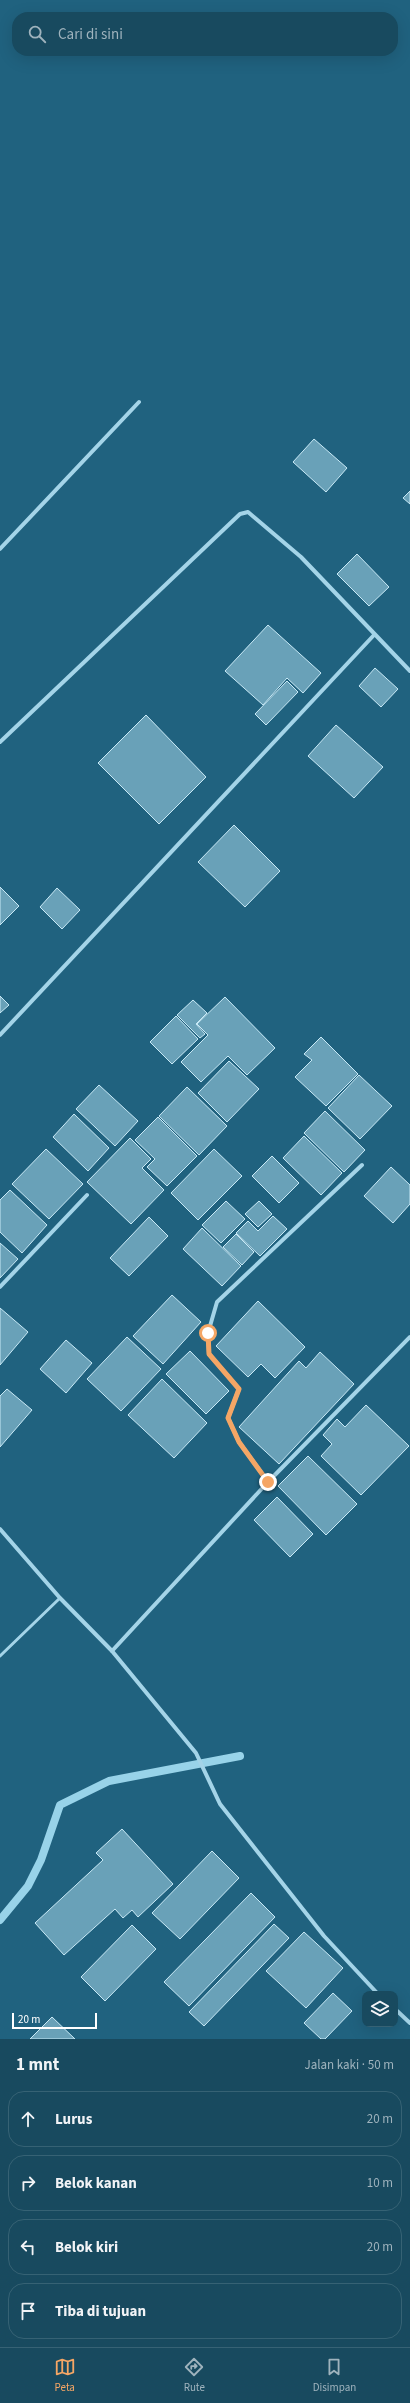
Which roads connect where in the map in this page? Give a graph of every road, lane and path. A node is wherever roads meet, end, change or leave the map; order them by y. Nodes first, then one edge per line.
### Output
1 (139, 402) dead end
2 (0, 549) edge
3 (374, 635) junction
4 (410, 671) edge
5 (0, 742) edge
6 (0, 1035) edge
7 (362, 1165) dead end
8 (87, 1196) dead end
9 (0, 1287) edge
10 (410, 1337) edge
11 (268, 1482) junction
12 (0, 1529) edge
13 (60, 1598) junction
14 (112, 1651) junction
15 (0, 1656) edge
16 (375, 1991) edge
17 (398, 2012) edge
18 (410, 2023) edge

1 - 2 street
3 - 4 street
3 - 5 street
3 - 6 street
7 - 11 street
8 - 9 street
10 - 11 street
11 - 14 street
12 - 13 street
13 - 14 street
13 - 15 lane
14 - 16 street
17 - 18 street

